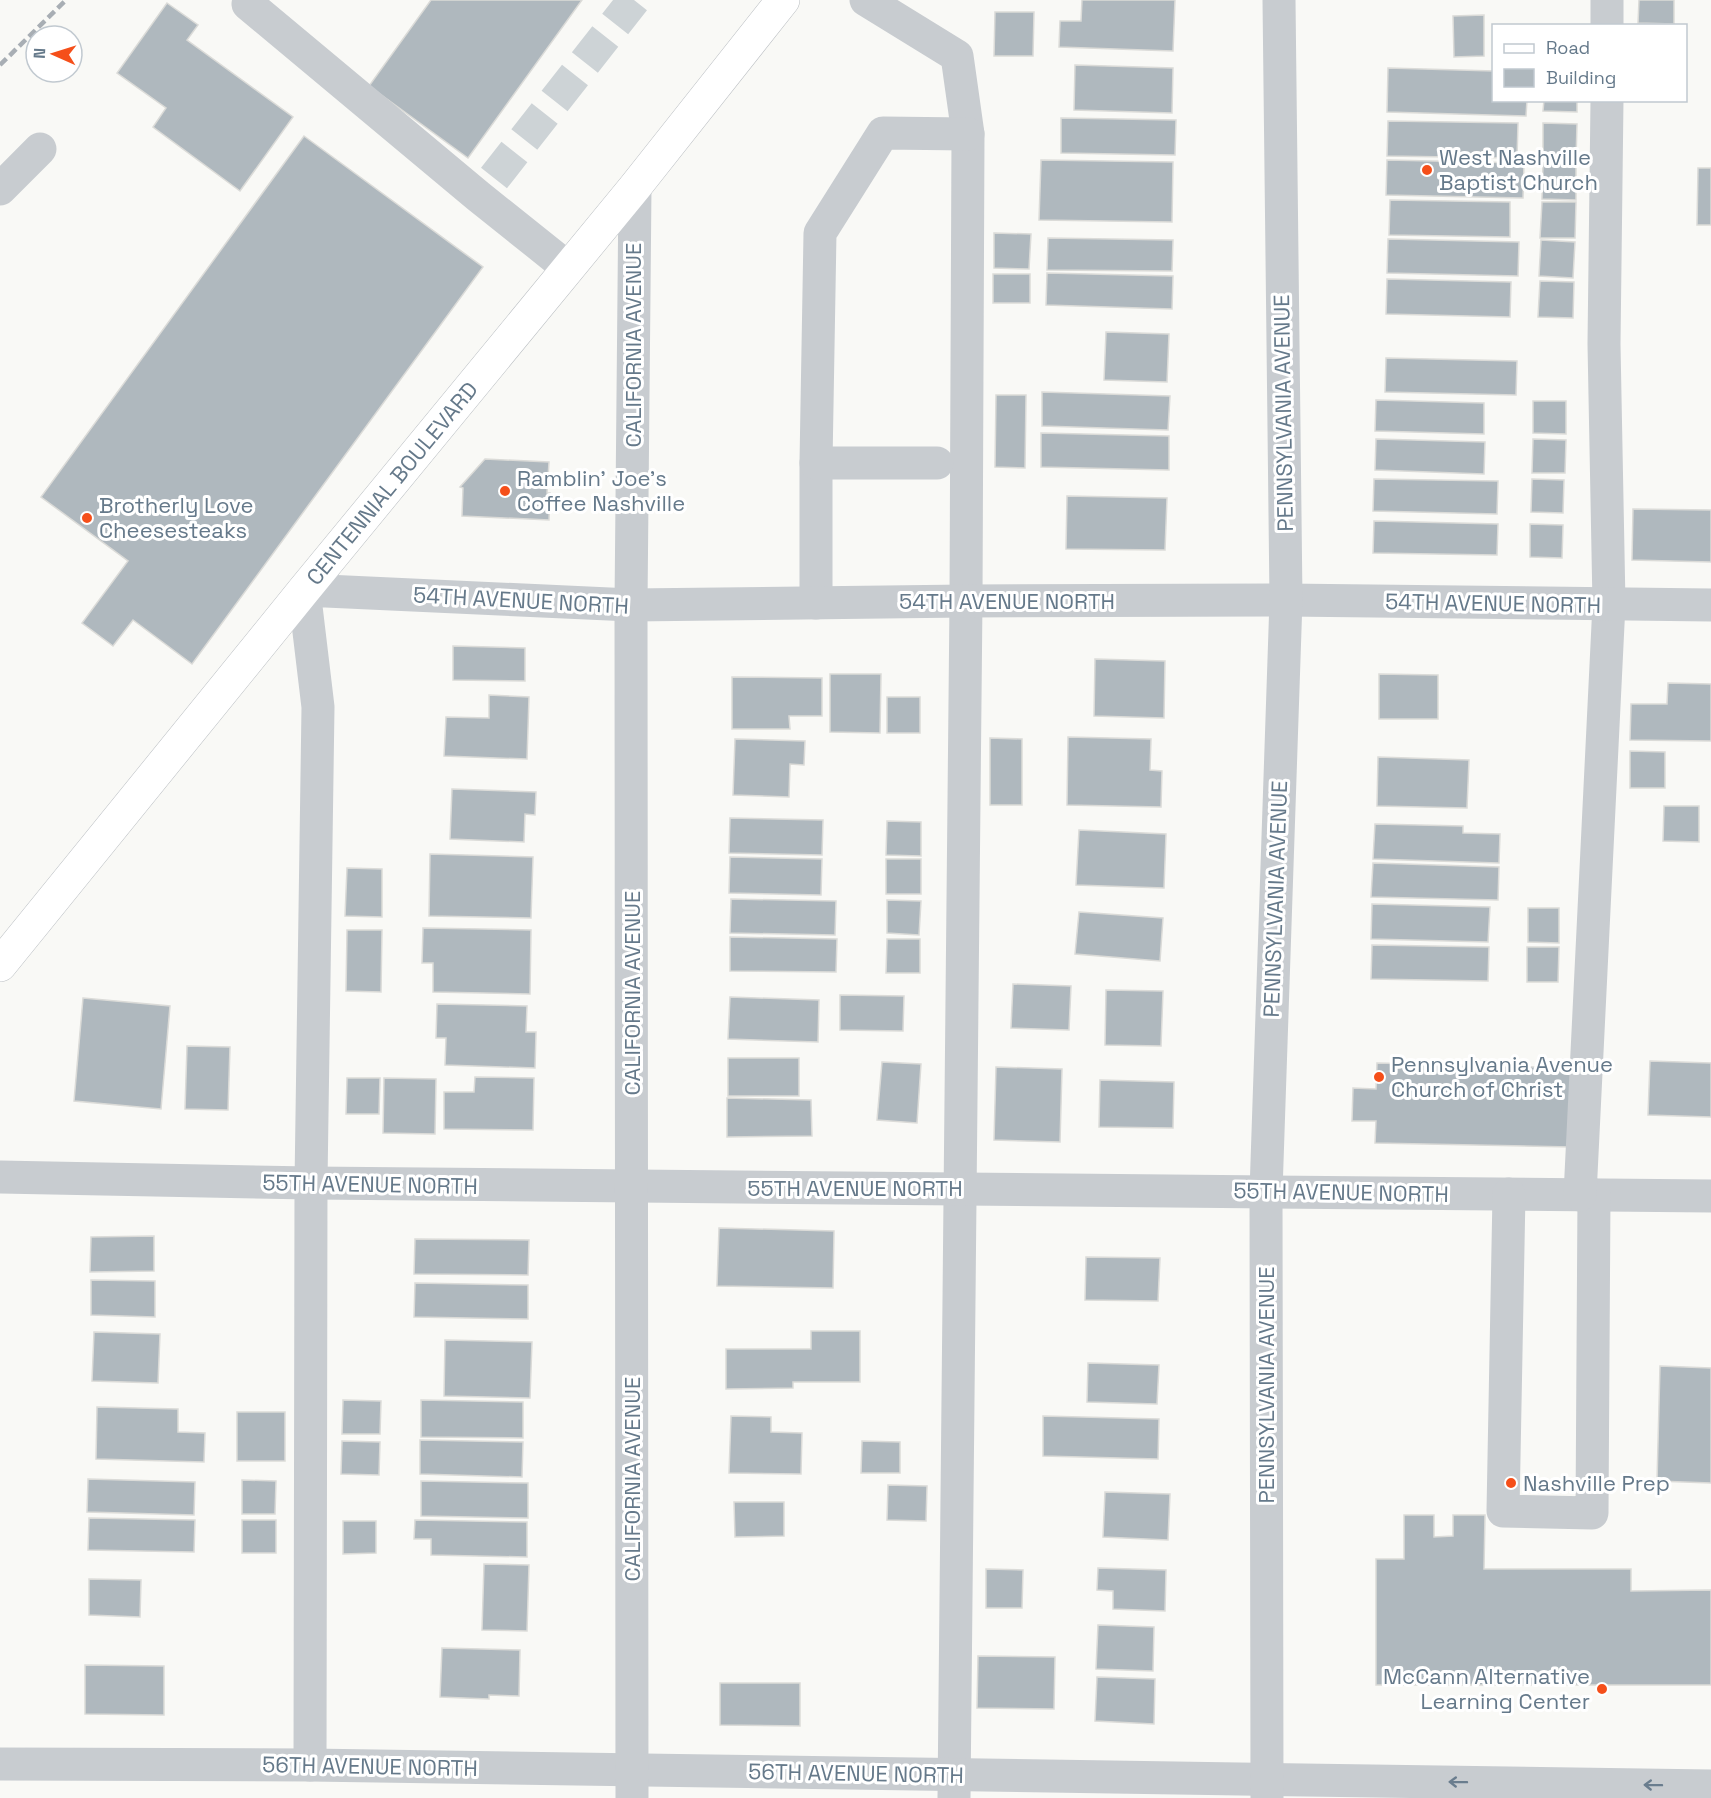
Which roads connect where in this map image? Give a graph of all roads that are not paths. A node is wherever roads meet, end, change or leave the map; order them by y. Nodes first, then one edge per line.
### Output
1 (783, 0) edge
2 (866, 0) edge
3 (1279, 0) edge
4 (1607, 0) edge
5 (248, 4) dead end
6 (1607, 24) edge
7 (1607, 102) edge
8 (968, 134) junction
9 (40, 148) dead end
10 (635, 187) junction
11 (0, 189) edge
12 (568, 268) junction
13 (816, 463) junction
14 (937, 463) dead end
15 (304, 590) junction
16 (1286, 600) junction
17 (966, 601) junction
18 (816, 603) junction
19 (1609, 604) junction
20 (631, 605) junction
21 (1711, 605) edge
22 (0, 965) edge
23 (0, 1177) edge
24 (311, 1183) junction
25 (632, 1186) junction
26 (960, 1189) junction
27 (1266, 1192) junction
28 (1509, 1194) junction
29 (1587, 1195) junction
30 (1711, 1196) edge
31 (0, 1764) edge
32 (310, 1765) junction
33 (632, 1784) edge
34 (954, 1786) edge
35 (1711, 1786) edge
36 (1267, 1789) edge
37 (1585, 1791) edge

1 - 10 main road, CENTENNIAL BOULEVARD
2 - 8 street
3 - 16 street, PENNSYLVANIA AVENUE
4 - 6 street
5 - 12 street
7 - 19 street
8 - 13 street
8 - 17 street
9 - 11 street
10 - 12 main road, CENTENNIAL BOULEVARD
10 - 20 street, CALIFORNIA AVENUE
12 - 15 main road, CENTENNIAL BOULEVARD
13 - 14 street
13 - 18 street
15 - 20 street, 54TH AVENUE NORTH
15 - 22 main road, CENTENNIAL BOULEVARD
15 - 24 street
16 - 17 street, 54TH AVENUE NORTH
16 - 19 street, 54TH AVENUE NORTH
16 - 27 street, PENNSYLVANIA AVENUE
17 - 18 street, 54TH AVENUE NORTH
17 - 26 street
18 - 20 street, 54TH AVENUE NORTH
19 - 21 street, 54TH AVENUE NORTH
19 - 29 street
20 - 25 street, CALIFORNIA AVENUE
23 - 24 street, 55TH AVENUE NORTH
24 - 25 street, 55TH AVENUE NORTH
24 - 32 street
25 - 26 street, 55TH AVENUE NORTH
25 - 33 street, CALIFORNIA AVENUE
26 - 27 street, 55TH AVENUE NORTH
26 - 34 street
27 - 28 street, 55TH AVENUE NORTH
27 - 36 street, PENNSYLVANIA AVENUE
28 - 29 street, 55TH AVENUE NORTH
28 - 29 street
29 - 30 street, 55TH AVENUE NORTH
31 - 32 street, 56TH AVENUE NORTH
32 - 33 street, 56TH AVENUE NORTH
33 - 34 street, 56TH AVENUE NORTH
34 - 36 street, 56TH AVENUE NORTH
35 -> 37 street, 56TH AVENUE NORTH
37 -> 36 street, 56TH AVENUE NORTH

